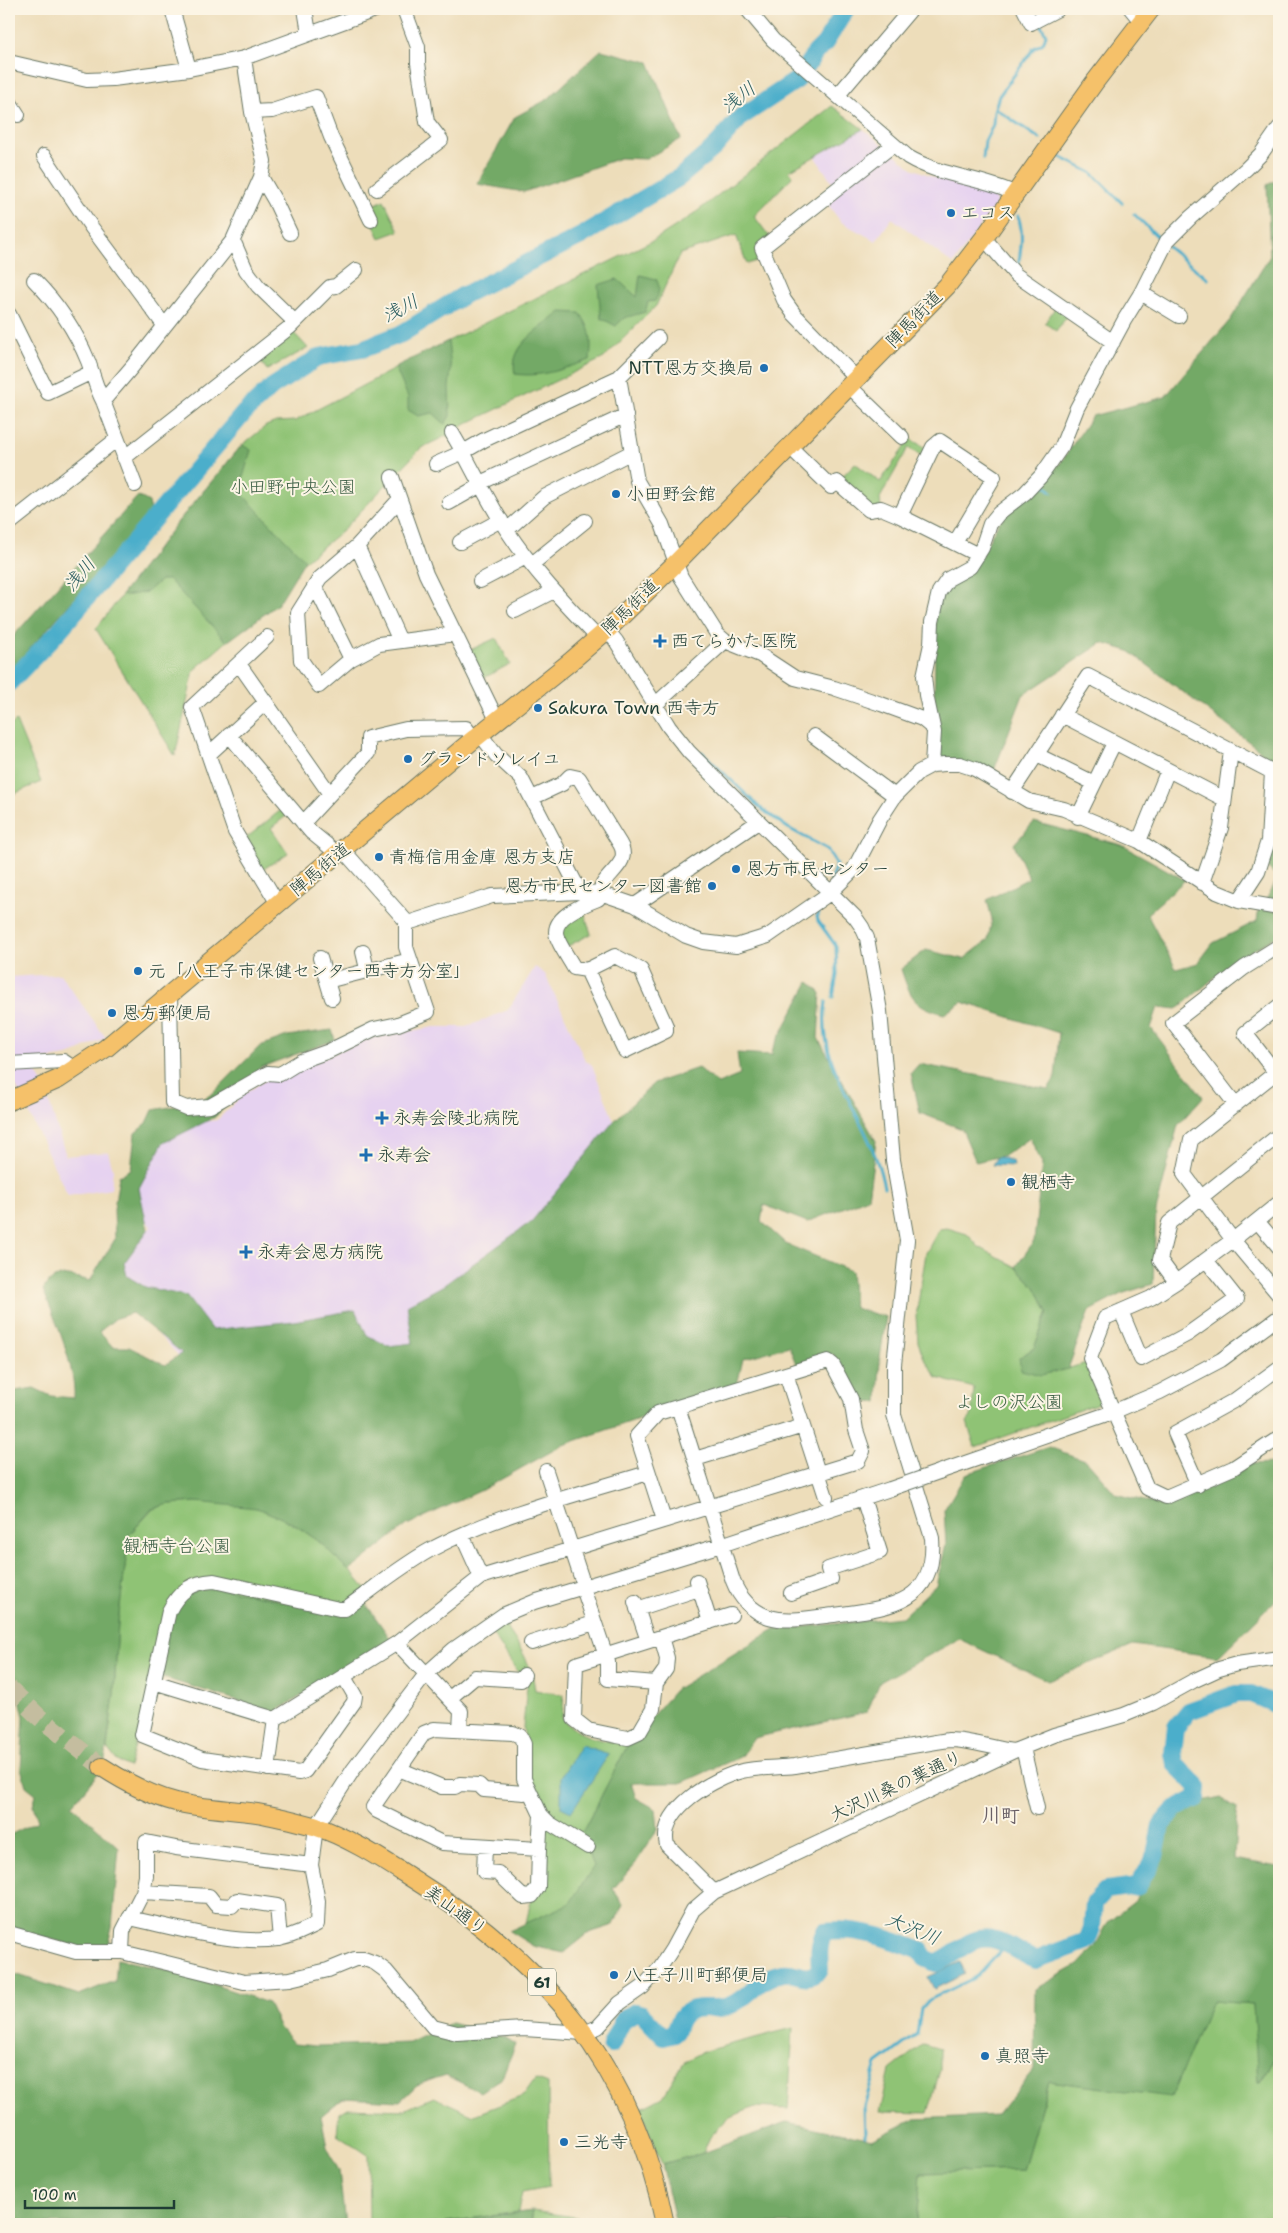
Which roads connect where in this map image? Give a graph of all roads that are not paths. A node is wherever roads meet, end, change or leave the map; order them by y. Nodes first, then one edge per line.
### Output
1 (172, 9) edge
2 (306, 9) edge
3 (378, 9) edge
4 (404, 9) edge
5 (747, 9) edge
6 (911, 9) edge
7 (1024, 9) edge
8 (1058, 9) edge
9 (1141, 12) edge
10 (309, 33) junction
11 (244, 58) junction
12 (9, 62) edge
13 (190, 69) junction
14 (836, 94) junction
15 (9, 101) edge
16 (252, 112) junction
17 (18, 115) dead end
18 (1279, 128) edge
19 (893, 145) junction
20 (44, 156) dead end
21 (261, 177) junction
22 (377, 189) dead end
23 (1016, 194) junction
24 (371, 220) dead end
25 (290, 233) dead end
26 (984, 238) junction
27 (233, 240) junction
28 (356, 270) dead end
29 (34, 280) dead end
30 (1141, 293) junction
31 (9, 314) edge
32 (1179, 316) dead end
33 (295, 322) junction
34 (164, 326) junction
35 (658, 338) dead end
36 (1112, 342) junction
37 (92, 372) junction
38 (619, 377) junction
39 (853, 382) junction
40 (103, 401) junction
41 (626, 415) junction
42 (452, 433) dead end
43 (902, 438) dead end
44 (117, 440) junction
45 (790, 447) junction
46 (462, 452) junction
47 (632, 452) junction
48 (124, 458) junction
49 (436, 464) dead end
50 (392, 477) dead end
51 (481, 484) junction
52 (135, 486) dead end
53 (400, 500) junction
54 (449, 503) dead end
55 (900, 516) junction
56 (585, 521) dead end
57 (9, 524) edge
58 (504, 525) junction
59 (460, 542) dead end
60 (955, 543) junction
61 (356, 546) junction
62 (978, 555) junction
63 (529, 560) junction
64 (677, 562) junction
65 (480, 582) dead end
66 (315, 586) junction
67 (554, 591) junction
68 (515, 611) dead end
69 (455, 634) junction
70 (602, 634) junction
71 (267, 637) dead end
72 (725, 640) junction
73 (400, 641) junction
74 (351, 659) junction
75 (238, 664) junction
76 (266, 702) junction
77 (655, 705) junction
78 (1062, 715) junction
79 (497, 720) junction
80 (933, 728) junction
81 (229, 735) junction
82 (477, 736) junction
83 (814, 736) dead end
84 (1114, 743) junction
85 (1231, 751) junction
86 (209, 754) junction
87 (1037, 755) junction
88 (932, 765) junction
89 (1168, 770) junction
90 (1094, 783) junction
91 (1012, 792) junction
92 (330, 794) junction
93 (895, 796) junction
94 (532, 798) junction
95 (1224, 799) junction
96 (1078, 817) junction
97 (758, 822) junction
98 (303, 823) junction
99 (1139, 841) junction
100 (340, 852) junction
101 (1202, 883) junction
102 (580, 892) junction
103 (600, 893) junction
104 (830, 893) junction
105 (1240, 901) junction
106 (278, 904) junction
107 (635, 906) junction
108 (1273, 907) dead end
109 (406, 921) junction
110 (1279, 946) edge
111 (363, 952) dead end
112 (320, 958) dead end
113 (410, 960) junction
114 (368, 969) junction
115 (587, 970) junction
116 (327, 981) junction
117 (170, 994) junction
118 (332, 998) dead end
119 (1279, 1006) edge
120 (9, 1064) edge
121 (75, 1069) junction
122 (1278, 1073) edge
123 (9, 1101) edge
124 (1236, 1105) junction
125 (1279, 1135) edge
126 (1202, 1197) junction
127 (1279, 1203) edge
128 (1257, 1221) junction
129 (1233, 1240) junction
130 (1279, 1247) edge
131 (1206, 1260) junction
132 (1176, 1282) junction
133 (1279, 1295) edge
134 (1121, 1311) junction
135 (1279, 1317) edge
136 (1279, 1368) edge
137 (786, 1374) junction
138 (678, 1407) junction
139 (1113, 1412) junction
140 (803, 1426) junction
141 (1279, 1438) edge
142 (695, 1460) junction
143 (546, 1471) dead end
144 (648, 1472) junction
145 (819, 1473) junction
146 (1198, 1485) junction
147 (826, 1497) dead end
148 (863, 1498) junction
149 (556, 1501) junction
150 (710, 1507) junction
151 (664, 1520) junction
152 (462, 1535) junction
153 (721, 1545) junction
154 (572, 1549) junction
155 (481, 1577) junction
156 (582, 1582) junction
157 (792, 1593) dead end
158 (731, 1615) dead end
159 (710, 1622) junction
160 (594, 1623) junction
161 (655, 1639) junction
162 (397, 1643) junction
163 (531, 1644) dead end
164 (606, 1655) junction
165 (1279, 1658) edge
166 (426, 1674) junction
167 (344, 1677) junction
168 (523, 1678) dead end
169 (154, 1682) junction
170 (656, 1683) junction
171 (450, 1698) junction
172 (275, 1719) junction
173 (460, 1730) junction
174 (1018, 1749) junction
175 (102, 1767) tunnel mouth
176 (268, 1769) junction
177 (399, 1769) junction
178 (529, 1792) junction
179 (1037, 1808) dead end
180 (541, 1815) junction
181 (316, 1827) junction
182 (485, 1846) junction
183 (588, 1847) dead end
184 (540, 1849) junction
185 (311, 1865) junction
186 (143, 1892) junction
187 (714, 1892) junction
188 (129, 1918) junction
189 (9, 1933) edge
190 (280, 1939) junction
191 (122, 1952) junction
192 (584, 2033) junction
193 (665, 2224) edge

1 - 13 street
2 - 10 street
3 - 10 street
4 - 22 street
5 - 14 street
6 - 14 street
7 - 8 street
9 - 23 main road, 陣馬街道
10 - 11 street
11 - 13 street
11 - 16 street
12 - 13 street
14 - 19 street
15 - 17 street
16 - 21 street
16 - 24 street
18 - 30 street
19 - 23 street
19 - 39 street
20 - 34 street
21 - 25 street
21 - 27 street
23 - 26 main road, 陣馬街道
26 - 36 street
26 - 39 main road, 陣馬街道
27 - 33 street
27 - 34 street
28 - 33 street
29 - 37 street
30 - 32 street
30 - 36 street
31 - 37 street
33 - 48 street
34 - 40 street
35 - 38 street
36 - 62 street
37 - 40 street
38 - 41 street
38 - 46 street
39 - 43 street
39 - 45 main road, 陣馬街道
40 - 44 street
41 - 47 street
41 - 51 street
42 - 46 street
44 - 48 street
44 - 57 street
45 - 55 street
45 - 64 main road, 陣馬街道
46 - 49 street
46 - 51 street
47 - 58 street
47 - 64 street
48 - 52 street
50 - 53 street
51 - 54 street
51 - 58 street
53 - 61 street
53 - 69 street
55 - 60 street
55 - 60 street
56 - 63 street
58 - 59 street
58 - 63 street
60 - 62 street
61 - 66 street
61 - 73 street
62 - 80 street
63 - 65 street
63 - 67 street
64 - 70 main road, 陣馬街道
64 - 72 street
66 - 74 street
66 - 74 street
67 - 68 street
67 - 70 street
69 - 73 street
69 - 79 street
70 - 77 street
70 - 79 main road, 陣馬街道
71 - 75 street
72 - 77 street
72 - 80 street
73 - 74 street
75 - 76 street
75 - 86 street
76 - 81 street
76 - 92 street
77 - 97 street
78 - 84 street
78 - 85 street
78 - 87 street
79 - 82 main road, 陣馬街道
80 - 88 street
81 - 86 street
81 - 98 street
82 - 92 street
82 - 94 street
82 - 100 main road, 陣馬街道
83 - 93 street
84 - 89 street
84 - 90 street
85 - 95 street
85 - 105 street
86 - 106 street
87 - 90 street
87 - 91 street
88 - 91 street
88 - 93 street
89 - 95 street
89 - 99 street
90 - 96 street
91 - 96 street
92 - 98 street
93 - 104 street
94 - 102 street
94 - 103 street
95 - 101 street
96 - 99 street
97 - 104 street
97 - 107 street
98 - 100 street
99 - 101 street
100 - 106 main road, 陣馬街道
100 - 109 street
101 - 105 street
102 - 103 street
102 - 109 street
103 - 107 street
103 - 115 street
104 - 107 street
104 - 153 street
105 - 108 street
106 - 117 main road, 陣馬街道
109 - 113 street
110 - 124 street
111 - 114 street
112 - 116 street
113 - 114 street
113 - 117 street
114 - 116 street
115 - 115 street
116 - 118 street
117 - 121 main road, 陣馬街道
119 - 122 street
120 - 121 street
121 - 123 main road, 陣馬街道
122 - 124 street
124 - 126 street
125 - 126 street
126 - 129 street
126 - 132 street
127 - 128 street
128 - 129 street
128 - 130 street
129 - 131 street
129 - 133 street
131 - 132 street
131 - 134 street
132 - 134 street
134 - 139 street
135 - 139 street
136 - 146 street
137 - 138 street
137 - 140 street
137 - 145 street
138 - 142 street
138 - 144 street
139 - 146 street
139 - 148 street, bridge
140 - 142 street
140 - 145 street
141 - 146 street
142 - 150 street
143 - 149 street
144 - 149 street
144 - 151 street
145 - 147 street
145 - 150 street
148 - 153 street
148 - 157 street
149 - 152 street
149 - 154 street
150 - 151 street
150 - 153 street
151 - 154 street
152 - 155 street
152 - 169 street
153 - 156 street
154 - 155 street
154 - 156 street
155 - 162 street
156 - 160 street
156 - 166 street
158 - 159 street
159 - 161 street
159 - 161 street
160 - 163 street
160 - 164 street
161 - 164 street
161 - 170 street
162 - 166 street
162 - 167 street
164 - 170 street
164 - 170 street
165 - 174 street, 大沢川桑の葉通り
166 - 171 street
166 - 181 street
167 - 172 street
167 - 176 street
168 - 171 street
169 - 172 street
169 - 176 street
171 - 173 street
172 - 176 street
173 - 177 street
173 - 178 street
174 - 179 street
174 - 187 street, 大沢川桑の葉通り
174 - 187 street
175 - 181 main road, 美山通り / 61
177 - 178 street
177 - 182 street
178 - 180 street
180 - 183 street
180 - 184 street
181 - 185 street
181 - 192 main road, 美山通り / 61
182 - 184 street
182 - 184 street
185 - 186 street
185 - 190 street
186 - 188 street
186 - 190 street
187 - 192 street, 大沢川桑の葉通り
188 - 190 street
188 - 191 street
189 - 191 street
191 - 192 street
192 - 193 main road, 美山通り / 61

